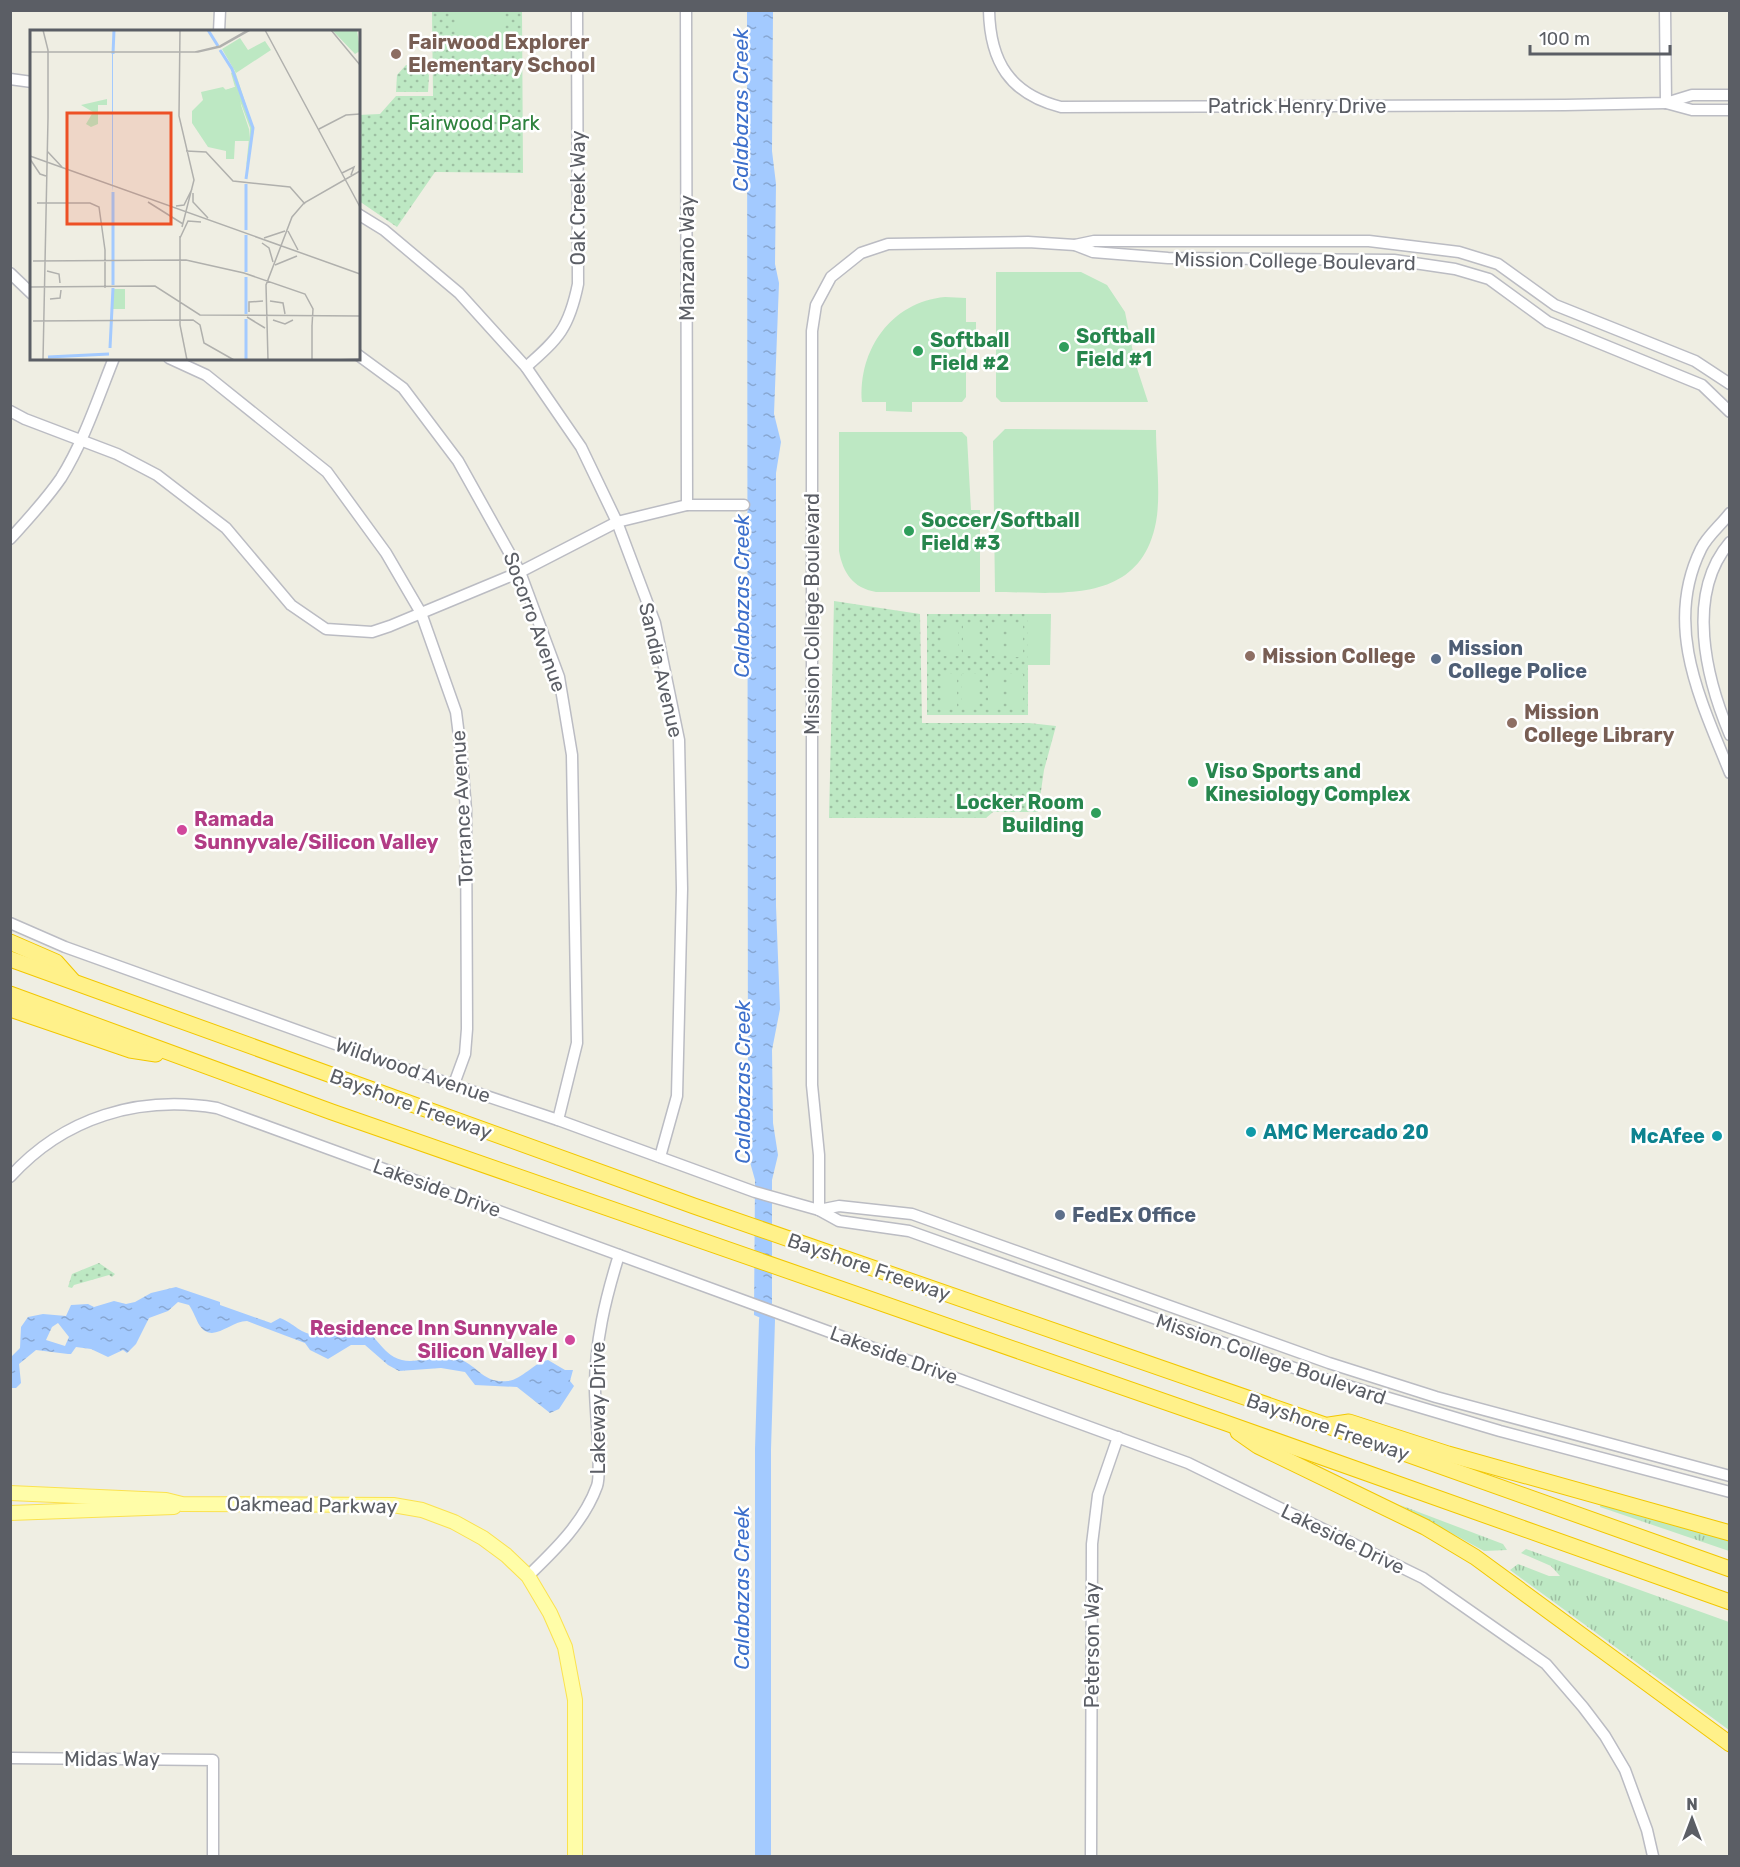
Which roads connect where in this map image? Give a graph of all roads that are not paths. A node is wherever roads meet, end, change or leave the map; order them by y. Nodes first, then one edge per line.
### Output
1 (219, 10) edge
2 (577, 10) edge
3 (686, 10) edge
4 (989, 10) edge
5 (1665, 10) edge
6 (219, 30) edge
7 (10, 79) edge
8 (30, 82) edge
9 (1730, 95) edge
10 (1666, 103) junction
11 (1730, 110) edge
12 (360, 215) edge
13 (1075, 245) junction
14 (10, 273) edge
15 (30, 292) edge
16 (360, 356) edge
17 (113, 360) edge
18 (173, 360) edge
19 (526, 367) junction
20 (1730, 384) edge
21 (10, 411) edge
22 (1730, 412) edge
23 (81, 440) junction
24 (687, 505) junction
25 (744, 505) dead end
26 (1730, 513) edge
27 (617, 522) junction
28 (10, 539) edge
29 (1730, 542) edge
30 (520, 572) junction
31 (421, 613) junction
32 (1716, 693) junction
33 (1730, 705) edge
34 (1729, 734) edge
35 (1715, 738) junction
36 (1726, 756) edge
37 (1730, 773) edge
38 (10, 923) edge
39 (10, 942) edge
40 (10, 959) edge
41 (74, 982) junction
42 (10, 994) edge
43 (10, 1009) edge
44 (183, 1058) junction
45 (454, 1084) junction
46 (558, 1120) junction
47 (660, 1157) junction
48 (10, 1177) edge
49 (819, 1209) junction
50 (619, 1255) junction
51 (1226, 1423) junction
52 (1325, 1425) junction
53 (1118, 1437) junction
54 (1730, 1476) edge
55 (1730, 1492) edge
56 (10, 1493) edge
57 (182, 1504) junction
58 (10, 1513) edge
59 (1730, 1533) edge
60 (1730, 1569) edge
61 (528, 1576) junction
62 (1730, 1602) edge
63 (1730, 1744) edge
64 (10, 1758) edge
65 (213, 1857) edge
66 (575, 1857) edge
67 (1091, 1857) edge
68 (1653, 1857) edge

1 - 6 street
2 - 19 street, Oak Creek Way
3 - 24 street, Manzano Way
4 - 10 street, Patrick Henry Drive
5 - 10 street
7 - 8 street
9 - 10 street, Patrick Henry Drive
10 - 11 street, Patrick Henry Drive
12 - 19 street, Sandia Avenue
13 - 20 street, Mission College Boulevard
13 - 22 street, Mission College Boulevard
13 - 49 street, Mission College Boulevard
14 - 15 street
16 - 30 street, Socorro Avenue
17 - 23 street
18 - 31 street, Torrance Avenue
19 - 27 street, Sandia Avenue
21 - 23 street
23 - 28 street
23 - 31 street
24 - 25 street
24 - 27 street
26 - 35 street
27 - 30 street
27 - 47 street, Sandia Avenue
29 - 32 street
30 - 31 street
30 - 46 street, Socorro Avenue
31 - 45 street, Torrance Avenue
32 - 33 street
32 - 34 street
34 - 35 street
35 - 36 street
36 - 37 street
38 - 45 street, Wildwood Avenue
39 - 41 highway
40 - 41 highway, Bayshore Freeway
41 - 52 highway, Bayshore Freeway
42 - 44 highway, Bayshore Freeway
43 - 44 highway
44 - 51 highway, Bayshore Freeway
45 - 46 street, Wildwood Avenue
46 - 47 street, Wildwood Avenue
47 - 49 street, Wildwood Avenue
48 - 50 street, Lakeside Drive
49 - 54 street, Mission College Boulevard
49 - 55 street, Mission College Boulevard
50 - 53 street, Lakeside Drive
50 - 61 street, Lakeway Drive
51 - 62 highway, Bayshore Freeway
51 - 63 highway
52 - 59 highway
52 - 60 highway, Bayshore Freeway
53 - 67 street, Peterson Way
53 - 68 street, Lakeside Drive
56 - 57 main road, Oakmead Parkway
57 - 58 main road, Oakmead Parkway
57 - 61 main road, Oakmead Parkway
61 - 66 main road, Oakmead Parkway
64 - 65 street, Midas Way

